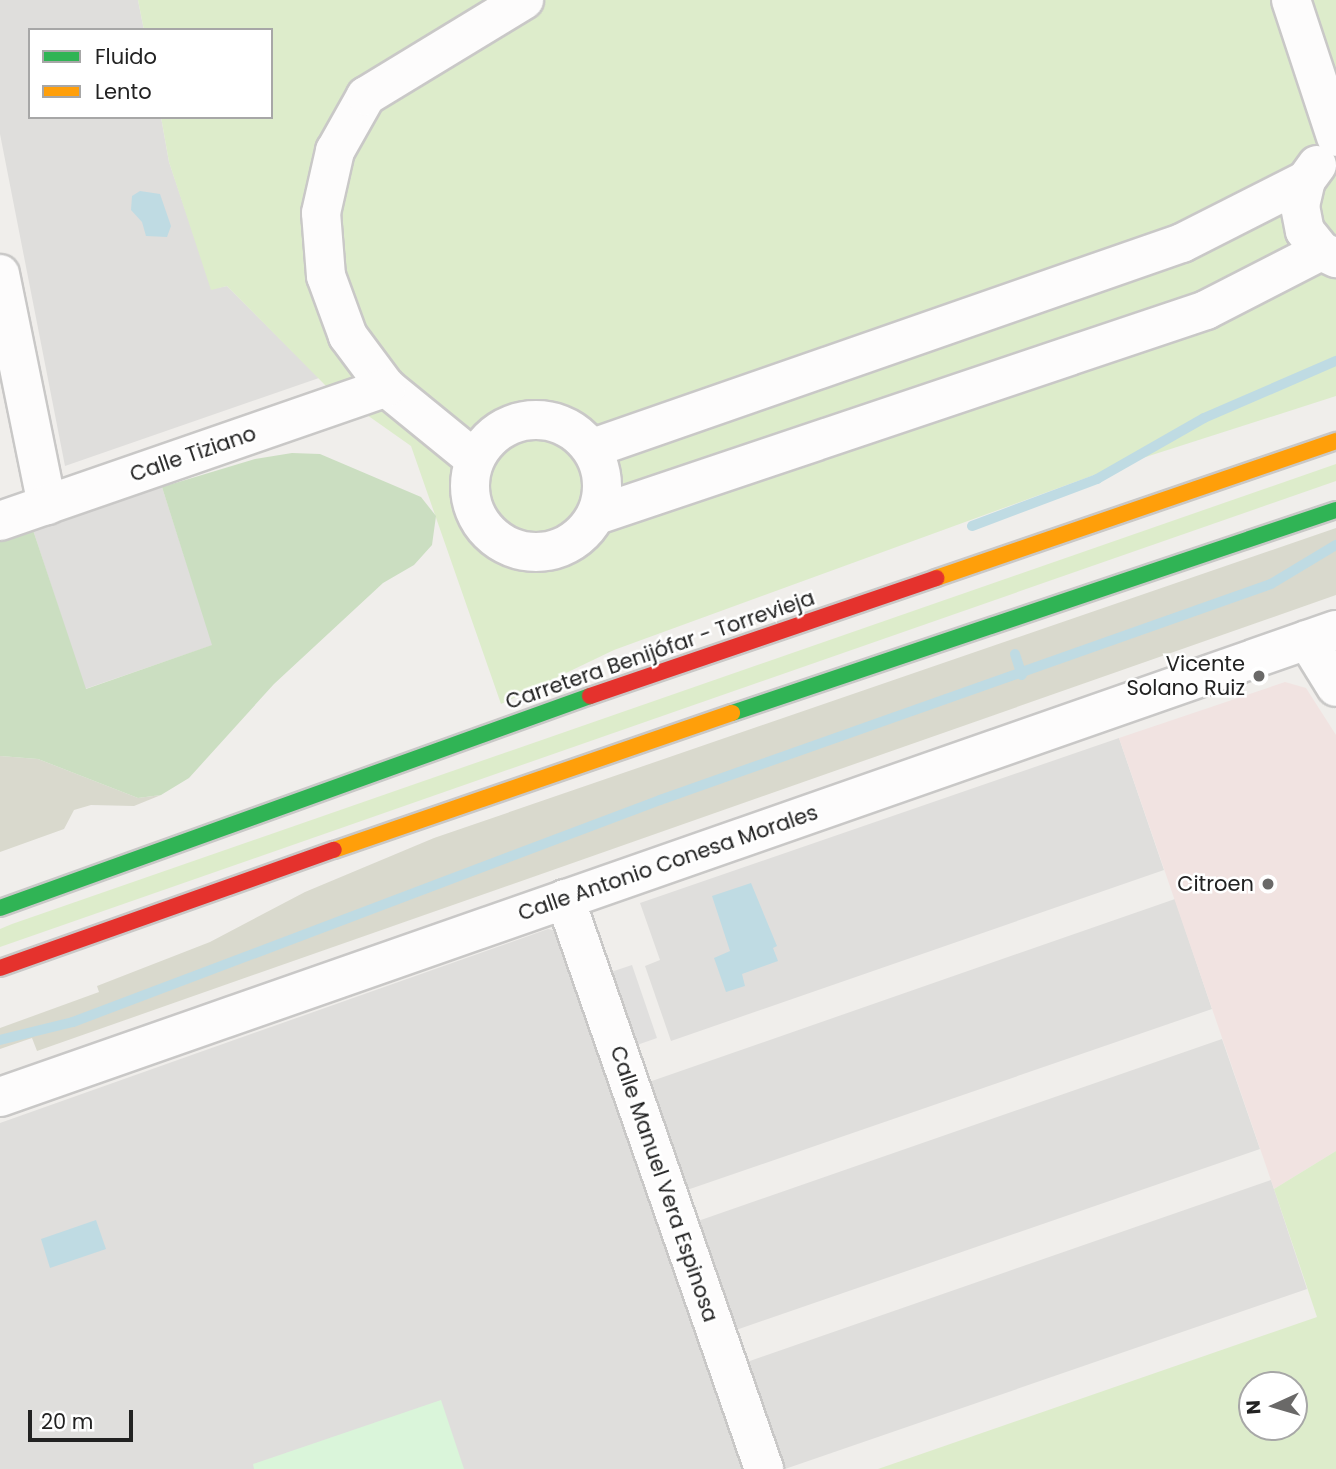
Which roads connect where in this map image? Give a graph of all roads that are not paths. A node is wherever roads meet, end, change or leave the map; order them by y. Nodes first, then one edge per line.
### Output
1 (524, 0) edge
2 (1290, 0) edge
3 (1336, 137) edge
4 (1336, 152) edge
5 (1306, 180) junction
6 (1329, 254) edge
7 (0, 274) edge
8 (386, 387) junction
9 (1336, 441) edge
10 (593, 448) junction
11 (473, 458) junction
12 (47, 505) junction
13 (1336, 510) edge
14 (597, 515) junction
15 (0, 521) edge
16 (1322, 635) edge
17 (1336, 687) edge
18 (565, 899) junction
19 (0, 908) edge
20 (0, 968) edge
21 (0, 1097) edge
22 (764, 1469) edge

1 - 8 street
2 - 3 street
4 - 5 street
5 - 6 street
5 - 10 street
6 - 14 street
7 - 12 street
8 - 11 street
8 - 12 street, Calle Tiziano
9 - 19 main road, Carretera Benijófar - Torrevieja
10 - 11 street
10 - 14 street
11 - 14 street
12 - 15 street, Calle Tiziano
13 - 20 main road
16 - 17 street
16 - 18 street, Calle Antonio Conesa Morales
18 - 21 street, Calle Antonio Conesa Morales
18 - 22 street, Calle Manuel Vera Espinosa

